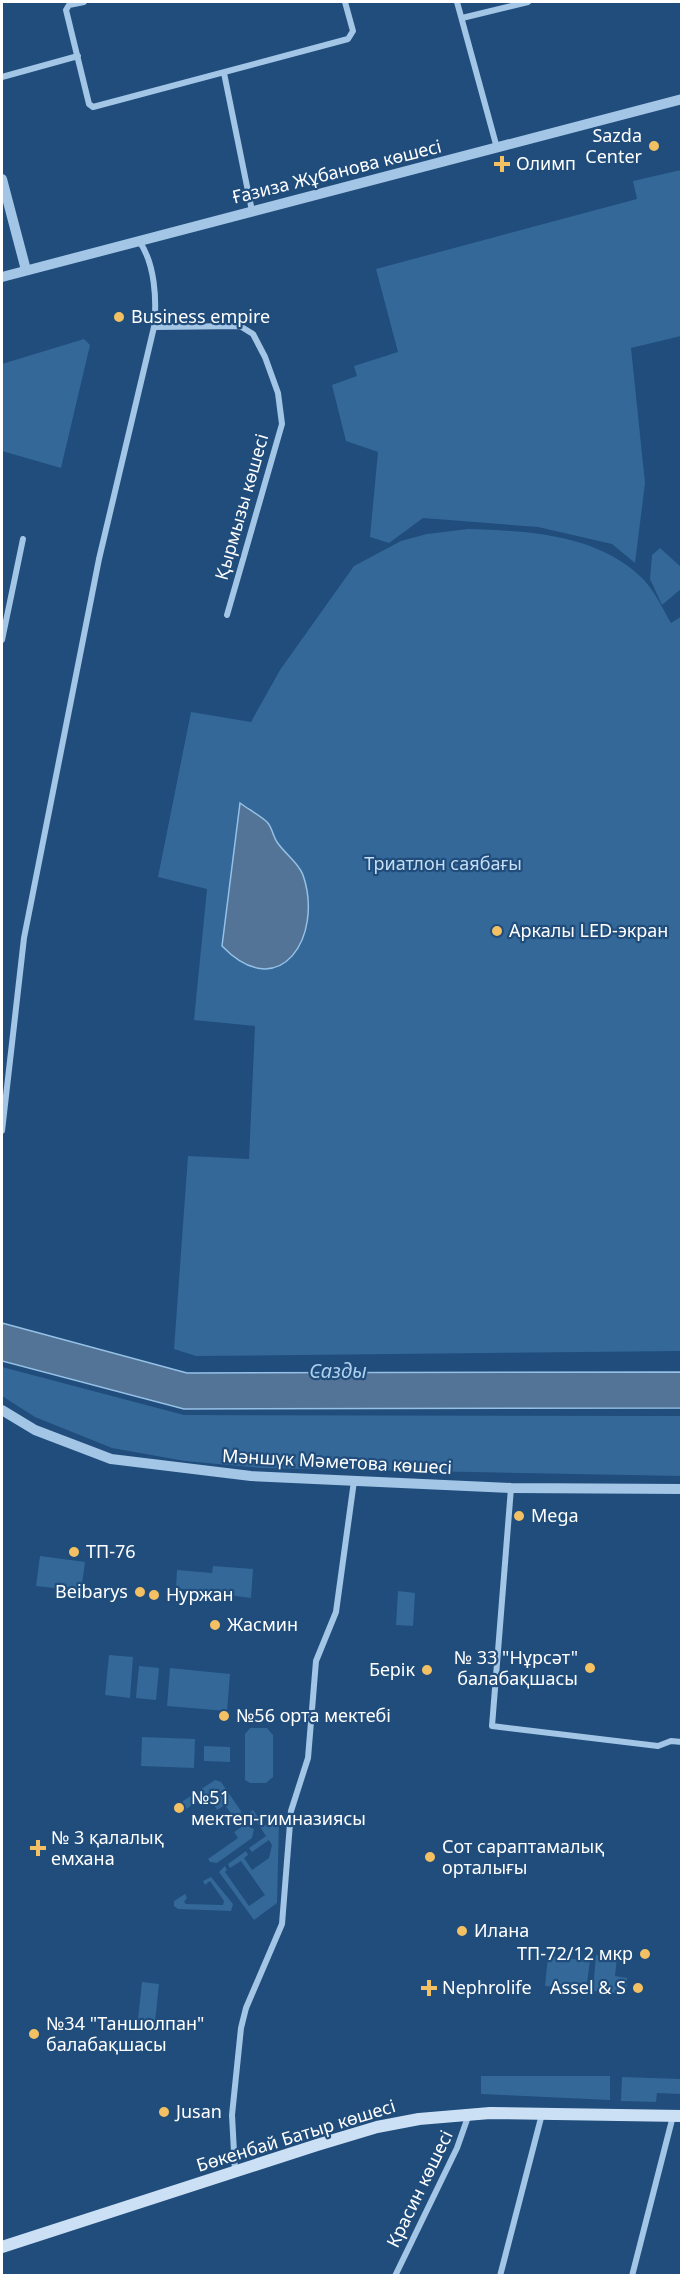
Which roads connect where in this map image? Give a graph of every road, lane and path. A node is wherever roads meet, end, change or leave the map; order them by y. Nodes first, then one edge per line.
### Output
1 (84, 2) edge
2 (345, 2) edge
3 (457, 2) edge
4 (528, 2) edge
5 (462, 18) junction
6 (78, 56) junction
7 (224, 73) junction
8 (2, 77) edge
9 (681, 99) edge
10 (497, 148) junction
11 (2, 179) edge
12 (252, 211) junction
13 (139, 240) junction
14 (26, 270) junction
15 (2, 277) edge
16 (154, 327) junction
17 (23, 539) dead end
18 (227, 615) dead end
19 (2, 640) edge
20 (4, 1074) edge
21 (2, 1131) edge
22 (2, 1410) edge
23 (354, 1481) junction
24 (511, 1488) junction
25 (681, 1489) edge
26 (681, 1742) edge
27 (469, 2113) junction
28 (542, 2114) junction
29 (677, 2116) edge
30 (236, 2172) junction
31 (2, 2247) edge
32 (395, 2276) edge
33 (500, 2276) edge
34 (632, 2276) edge

1 - 6 street
2 - 7 street
3 - 5 street
4 - 5 street
5 - 10 street
6 - 7 street
6 - 8 street
7 - 12 street
9 - 10 street, Ғазиза Жұбанова көшесі
10 - 12 street, Ғазиза Жұбанова көшесі
11 - 14 street
12 - 13 street, Ғазиза Жұбанова көшесі
13 - 14 street, Ғазиза Жұбанова көшесі
13 - 16 street
14 - 15 street, Ғазиза Жұбанова көшесі
16 - 18 street, Қырмызы көшесі
16 - 20 street
17 - 19 street
20 - 21 street
22 - 23 street, Мәншүк Мәметова көшесі
23 - 24 street, Мәншүк Мәметова көшесі
23 - 30 street
24 - 25 street, Мәншүк Мәметова көшесі
24 - 26 street
27 - 28 main road, Бөкенбай Батыр көшесі
27 - 30 main road, Бөкенбай Батыр көшесі
27 - 32 street, Красин көшесі
28 - 29 main road, Бөкенбай Батыр көшесі
28 - 33 street
29 - 34 street
30 - 31 main road, Бөкенбай Батыр көшесі

